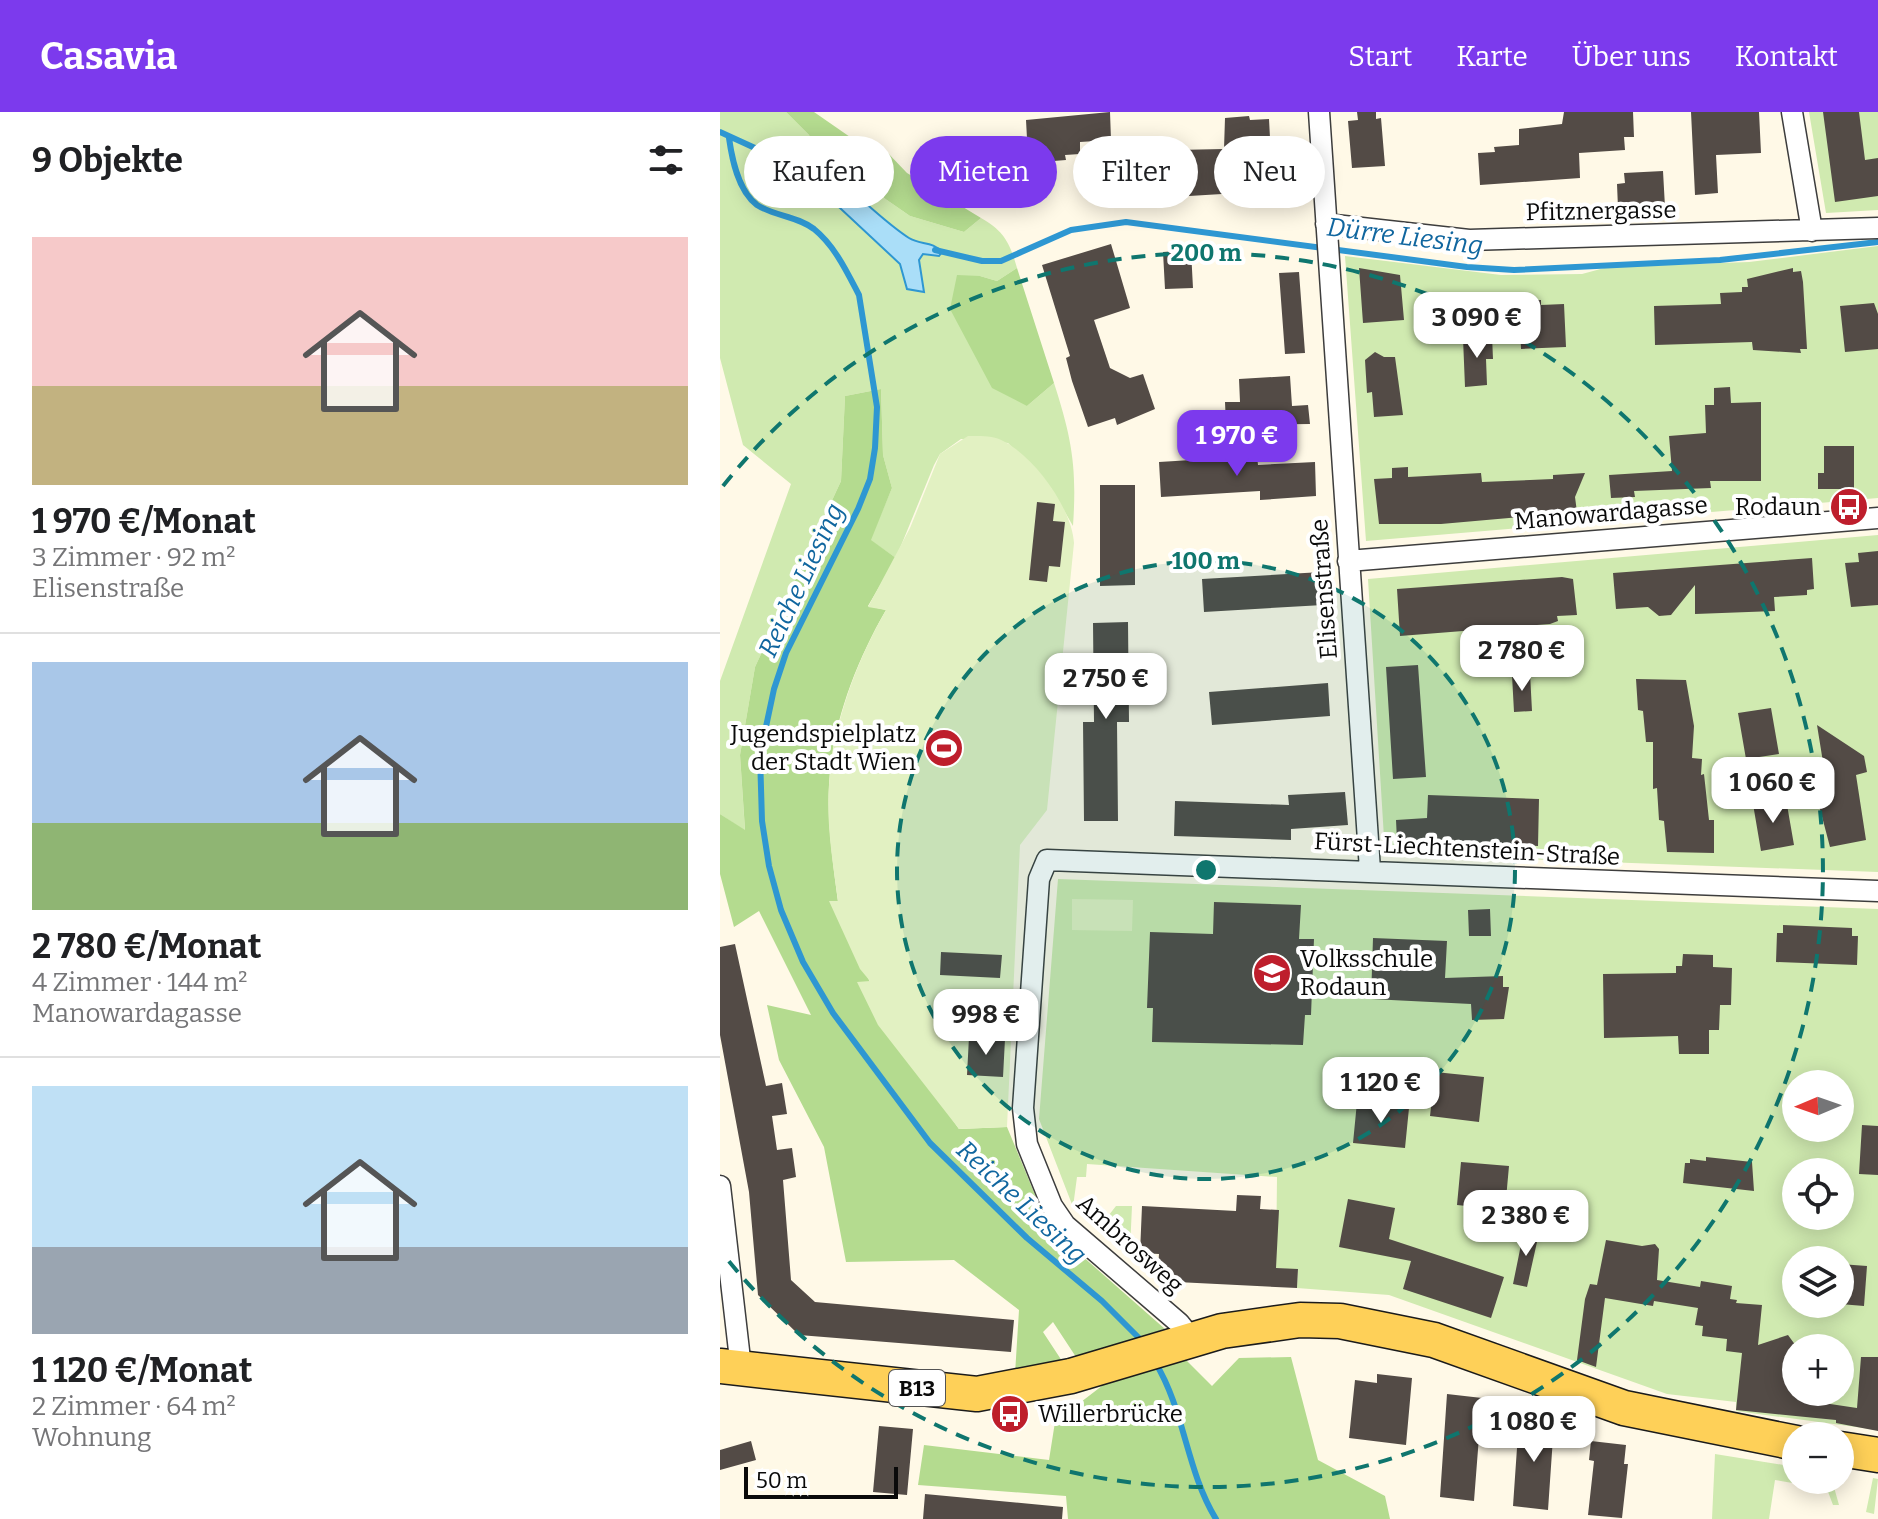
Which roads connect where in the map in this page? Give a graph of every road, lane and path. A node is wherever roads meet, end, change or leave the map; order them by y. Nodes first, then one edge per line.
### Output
1 (1319, 112) edge
2 (1792, 112) edge
3 (1878, 228) edge
4 (1812, 231) junction
5 (1326, 239) junction
6 (1878, 518) edge
7 (1348, 561) junction
8 (1053, 858) joint
9 (1370, 870) junction
10 (1878, 891) edge
11 (720, 1186) edge
12 (1183, 1341) junction
13 (731, 1367) edge
14 (1782, 1440) edge
15 (1854, 1451) edge
16 (1878, 1455) edge

1 - 5 street, Elisenstraße
2 - 4 street
3 - 4 street, Pfitznergasse
4 - 5 street, Pfitznergasse
5 - 7 street, Elisenstraße
6 - 7 street, Manowardagasse
7 - 9 street, Elisenstraße
8 - 9 street, Fürst-Liechtenstein-Straße
8 - 12 street, Ambrosweg
9 - 10 street, Fürst-Liechtenstein-Straße
11 - 13 street
12 - 13 main road, B13
12 - 14 main road, B13
15 - 16 main road

